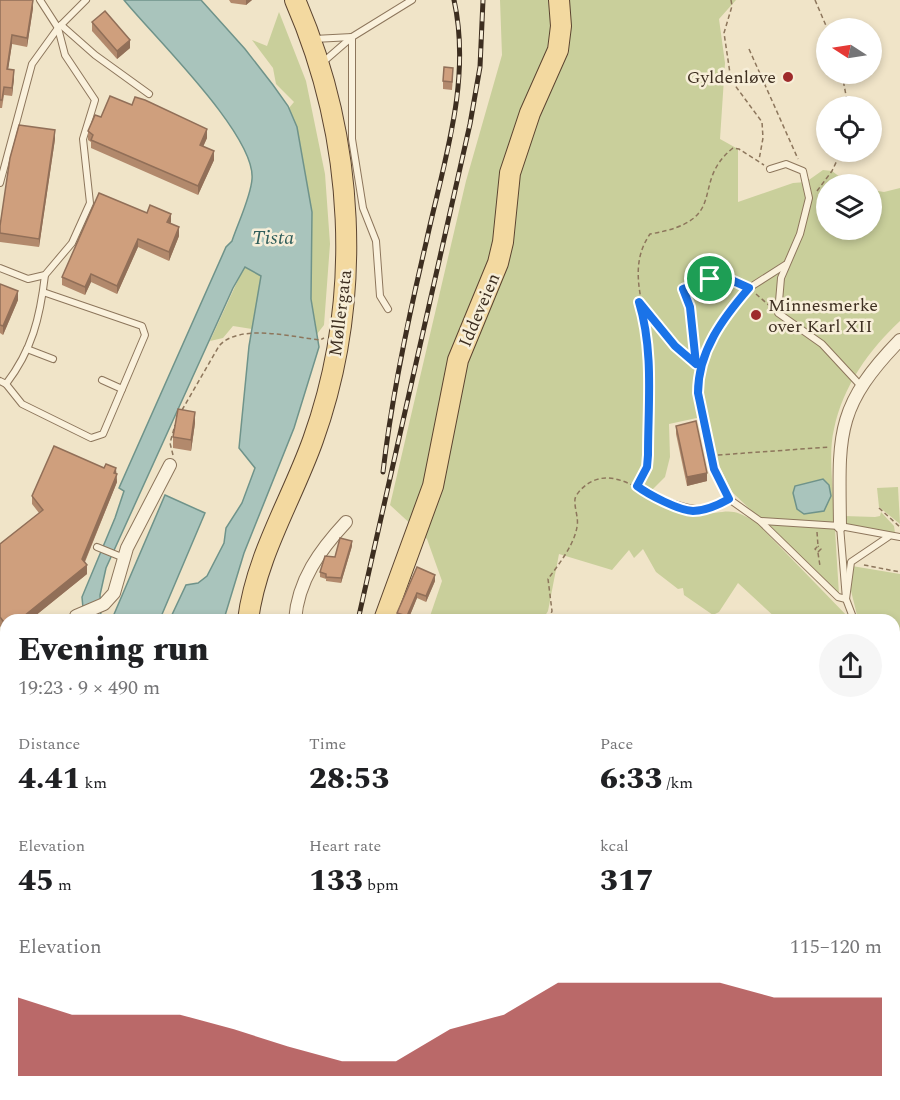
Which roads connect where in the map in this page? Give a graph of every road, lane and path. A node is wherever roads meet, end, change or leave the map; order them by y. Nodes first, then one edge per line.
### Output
1 (40, 0) edge
2 (86, 0) edge
3 (295, 0) edge
4 (412, 0) edge
5 (559, 0) edge
6 (731, 0) edge
7 (814, 0) edge
8 (822, 18) edge
9 (59, 27) junction
10 (352, 37) junction
11 (311, 39) junction
12 (749, 49) dead end
13 (320, 64) junction
14 (149, 94) dead end
15 (759, 161) junction
16 (836, 162) edge
17 (770, 169) joint
18 (803, 171) junction
19 (0, 183) edge
20 (809, 198) junction
21 (785, 265) junction
22 (0, 268) edge
23 (45, 275) junction
24 (749, 288) junction
25 (43, 292) junction
26 (639, 302) junction
27 (388, 309) dead end
28 (778, 313) junction
29 (328, 336) dead end
30 (320, 340) dead end
31 (900, 340) edge
32 (327, 345) dead end
33 (27, 349) junction
34 (53, 359) dead end
35 (102, 380) dead end
36 (3, 383) edge
37 (861, 385) junction
38 (122, 389) junction
39 (181, 413) edge
40 (176, 420) edge
41 (704, 422) junction
42 (694, 424) edge
43 (840, 446) junction
44 (711, 455) junction
45 (170, 465) joint
46 (637, 486) junction
47 (729, 499) junction
48 (663, 500) joint
49 (879, 508) dead end
50 (760, 521) junction
51 (346, 522) dead end
52 (816, 525) junction
53 (840, 526) junction
54 (900, 527) edge
55 (888, 537) junction
56 (900, 537) edge
57 (818, 546) dead end
58 (98, 547) dead end
59 (120, 557) junction
60 (855, 559) junction
61 (900, 572) edge
62 (846, 599) junction
63 (85, 614) edge
64 (250, 614) edge
65 (296, 614) edge
66 (386, 614) edge
67 (551, 614) edge
68 (852, 614) edge

1 - 9 lane
2 - 9 lane
3 - 11 main road, Møllergata
4 - 10 lane
5 - 66 main road, Iddeveien
6 - 15 path
7 - 8 path
9 - 14 lane
9 - 19 lane
9 - 23 lane
10 - 11 lane
10 - 13 lane
10 - 27 lane
11 - 13 main road, Møllergata
12 - 18 path
13 - 64 main road, Møllergata
15 - 17 path
15 - 26 path
16 - 20 path
17 - 18 lane
18 - 20 lane
20 - 21 lane
21 - 24 lane
21 - 28 lane
22 - 23 lane
23 - 25 lane
24 - 26 path
24 - 28 path
24 - 41 lane
25 - 33 lane
25 - 38 lane
26 - 46 path
28 - 37 lane
29 - 32 path
30 - 39 path
31 - 37 street
33 - 34 lane
33 - 36 lane
35 - 38 lane
36 - 38 lane
37 - 43 street
40 - 45 path
41 - 42 lane
41 - 44 lane
43 - 44 path
43 - 53 street
44 - 47 lane
45 - 59 street
46 - 48 path
46 - 67 path
47 - 48 lane
47 - 50 lane
49 - 54 path
50 - 52 lane
50 - 62 lane
51 - 65 street
52 - 53 lane
52 - 57 path
53 - 55 lane
53 - 62 lane
55 - 56 lane
55 - 60 lane
58 - 59 lane
59 - 63 street
60 - 61 path
60 - 62 lane
62 - 68 lane

